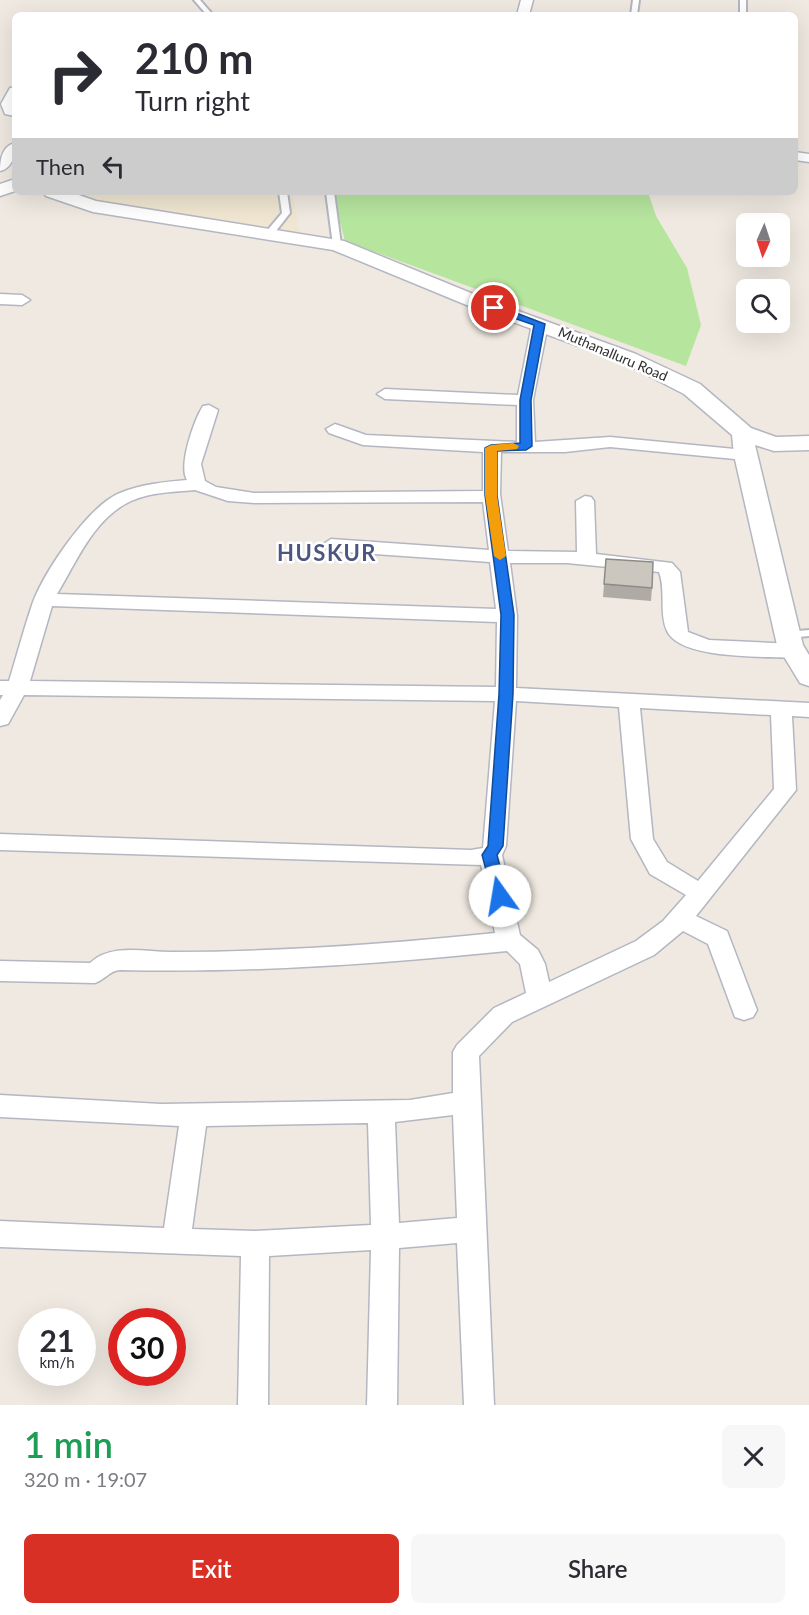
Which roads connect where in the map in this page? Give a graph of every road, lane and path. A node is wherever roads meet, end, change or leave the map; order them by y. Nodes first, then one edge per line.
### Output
1 (197, 0) edge
2 (207, 12) edge
3 (12, 96) edge
4 (12, 111) edge
5 (12, 151) edge
6 (0, 167) edge
7 (61, 195) edge
8 (284, 195) edge
9 (330, 195) edge
10 (269, 234) junction
11 (337, 245) junction
12 (0, 299) edge
13 (22, 300) dead end
14 (540, 324) junction
15 (385, 394) dead end
16 (525, 400) junction
17 (209, 410) dead end
18 (335, 429) dead end
19 (809, 443) edge
20 (744, 444) junction
21 (526, 446) junction
22 (492, 447) junction
23 (198, 484) junction
24 (491, 495) junction
25 (585, 501) dead end
26 (331, 545) dead end
27 (500, 557) junction
28 (587, 558) junction
29 (44, 600) junction
30 (507, 615) junction
31 (797, 640) edge
32 (809, 677) edge
33 (9, 687) edge
34 (506, 694) junction
35 (629, 700) junction
36 (781, 707) junction
37 (809, 710) edge
38 (0, 719) edge
39 (0, 842) edge
40 (490, 855) junction
41 (703, 893) junction
42 (681, 919) junction
43 (509, 941) junction
44 (0, 971) edge
45 (539, 998) junction
46 (744, 1010) dead end
47 (466, 1102) junction
48 (0, 1106) edge
49 (381, 1111) junction
50 (194, 1115) junction
51 (471, 1229) junction
52 (0, 1234) edge
53 (385, 1237) junction
54 (176, 1241) junction
55 (255, 1244) junction
56 (254, 1405) edge
57 (382, 1405) edge
58 (479, 1405) edge

1 - 2 lane
3 - 4 street
5 - 6 street
7 - 10 street, Muthanalluru Road
8 - 10 lane
9 - 11 lane
10 - 11 street, Muthanalluru Road
11 - 14 street, Muthanalluru Road
12 - 13 street
14 - 16 street
14 - 20 street, Muthanalluru Road
15 - 16 street
16 - 21 street
17 - 23 street
18 - 22 street
19 - 20 street
20 - 21 street
20 - 31 street
21 - 22 street
22 - 24 street
23 - 24 street
23 - 29 street
24 - 27 street
25 - 28 street
26 - 27 street
27 - 28 street
27 - 30 street
28 - 31 street
29 - 30 street
29 - 33 street
30 - 34 street
31 - 32 street
33 - 34 street
33 - 38 street
34 - 35 street
34 - 40 street
35 - 36 street
35 - 41 street
36 - 37 street
36 - 41 street
39 - 40 street
40 - 43 street
41 - 42 street
42 - 45 street
42 - 46 street
43 - 44 street
43 - 45 street
45 - 47 street
47 - 49 street
47 - 51 street
48 - 50 street
49 - 50 street
49 - 53 street
50 - 54 street
51 - 53 street
51 - 58 street
52 - 54 street
53 - 55 street
53 - 57 street
54 - 55 street
55 - 56 street

